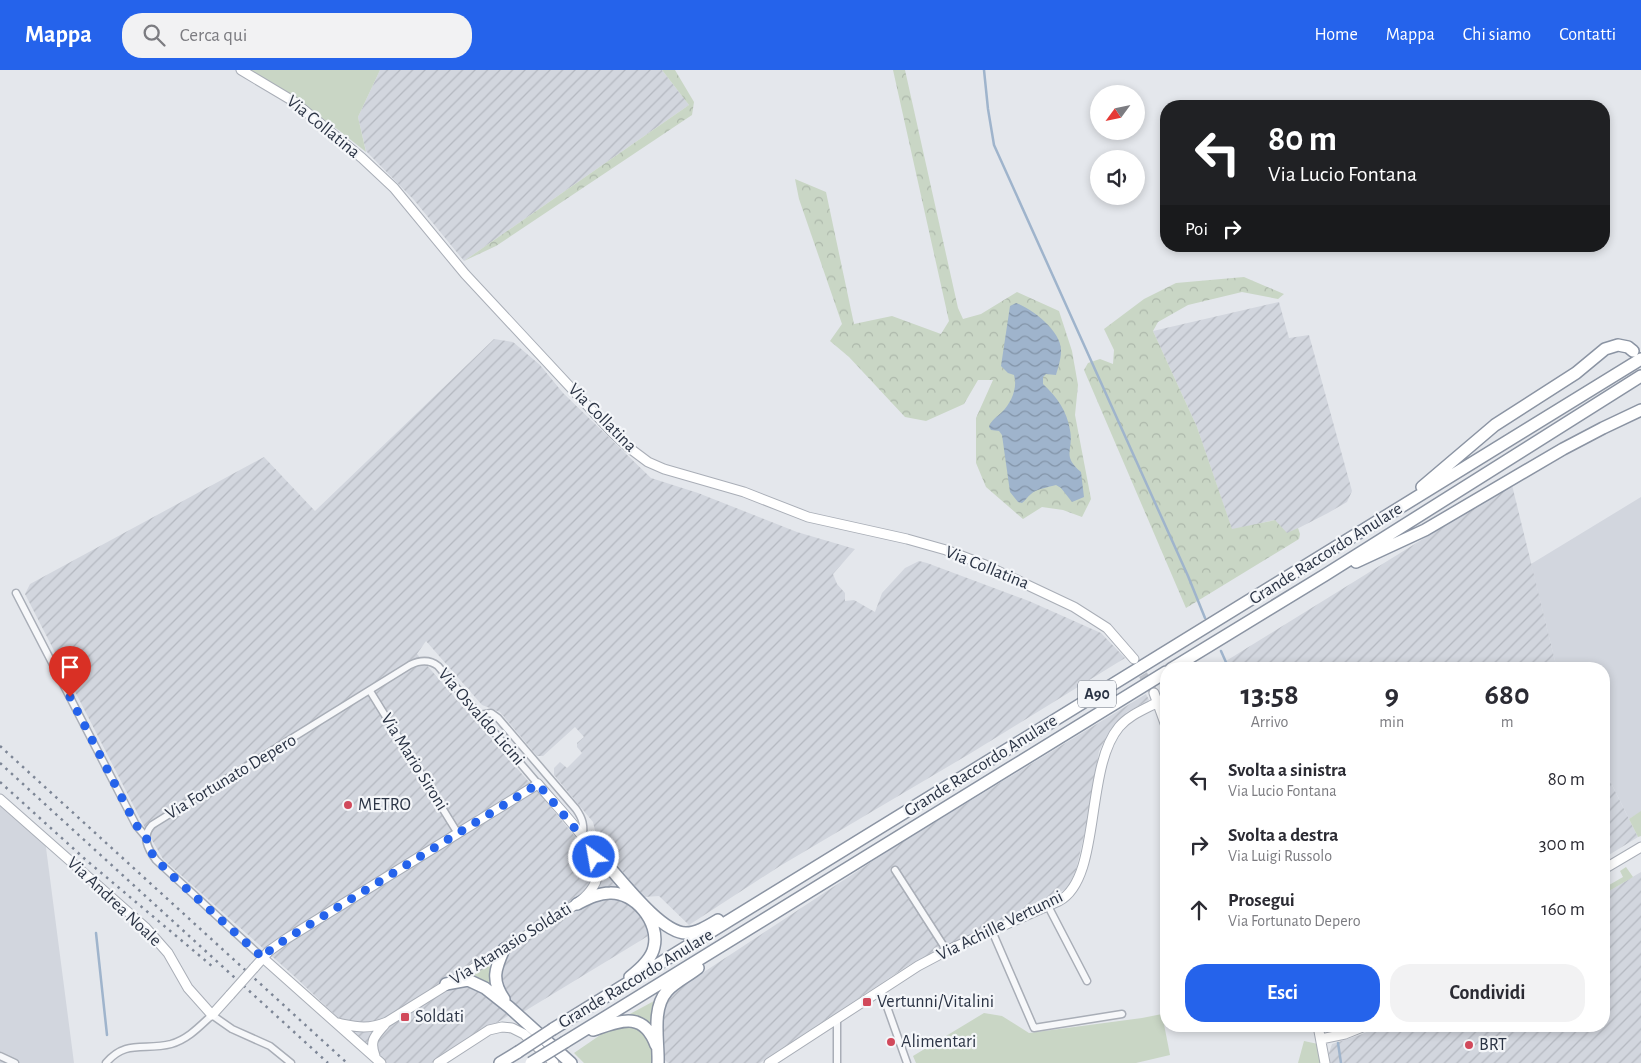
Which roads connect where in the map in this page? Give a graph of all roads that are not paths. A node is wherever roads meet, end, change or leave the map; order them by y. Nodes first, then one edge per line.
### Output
1 (241, 70) edge
2 (1637, 355) edge
3 (1641, 376) edge
4 (1640, 411) edge
5 (1390, 514) junction
6 (1325, 575) junction
7 (16, 593) dead end
8 (1134, 658) tunnel mouth
9 (430, 661) joint
10 (1182, 662) edge
11 (1160, 676) edge
12 (370, 691) junction
13 (1154, 693) tunnel mouth
14 (1158, 702) junction
15 (1160, 708) edge
16 (480, 715) junction
17 (538, 784) junction
18 (0, 799) edge
19 (458, 832) junction
20 (146, 836) junction
21 (585, 840) junction
22 (1641, 847) edge
23 (1610, 865) edge
24 (895, 870) dead end
25 (774, 895) junction
26 (576, 904) junction
27 (1048, 906) junction
28 (992, 931) junction
29 (743, 933) junction
30 (504, 949) junction
31 (947, 951) junction
32 (263, 958) junction
33 (1087, 981) dead end
34 (446, 984) junction
35 (881, 990) junction
36 (599, 1002) junction
37 (509, 1007) junction
38 (1122, 1014) dead end
39 (212, 1015) junction
40 (837, 1018) junction
41 (337, 1022) junction
42 (387, 1022) junction
43 (1319, 1032) edge
44 (1350, 1032) edge
45 (1321, 1039) junction
46 (568, 1040) junction
47 (658, 1049) junction
48 (0, 1056) edge
49 (378, 1061) edge
50 (14, 1063) edge
51 (106, 1063) edge
52 (291, 1063) edge
53 (438, 1063) edge
54 (500, 1063) edge
55 (531, 1063) edge
56 (554, 1063) edge
57 (571, 1063) edge
58 (658, 1063) edge
59 (769, 1063) edge
60 (837, 1063) edge
61 (908, 1063) edge
62 (1325, 1063) edge

1 - 8 street, Via Collatina
2 - 5 highway, Grande Raccordo Anulare / A90
2 - 5 highway
3 - 6 highway, Grande Raccordo Anulare
4 - 6 highway
5 - 25 highway, Grande Raccordo Anulare / A90
6 - 10 highway, Grande Raccordo Anulare
7 - 20 street
9 - 12 street, Via Fortunato Depero
9 - 16 street, Via Osvaldo Licini
11 - 29 highway, Grande Raccordo Anulare / A90
12 - 19 street, Via Mario Sironi
12 - 20 street, Via Fortunato Depero
13 - 14 street
14 - 15 street
14 - 27 street, Via Achille Vertunni
16 - 17 street, Via Osvaldo Licini
16 - 21 street
17 - 19 street
17 - 21 street, Via Osvaldo Licini
18 - 39 street, Via Andrea Noale
19 - 32 street
20 - 32 street
21 - 25 highway
21 - 26 street, Via Atanasio Soldati
22 - 23 street
24 - 31 street
25 - 36 highway, Grande Raccordo Anulare / A90
26 - 30 street, Via Atanasio Soldati
26 - 36 highway
27 - 28 street, Via Achille Vertunni
27 - 33 street
28 - 31 street, Via Achille Vertunni
28 - 38 street
29 - 46 highway, Grande Raccordo Anulare / A90
29 - 47 highway
30 - 34 street, Via Atanasio Soldati
30 - 37 highway
31 - 35 street, Via Achille Vertunni
32 - 39 street, bridge
32 - 41 street
34 - 37 highway
34 - 42 street, Via Atanasio Soldati
35 - 40 street, Via Achille Vertunni
35 - 61 street
36 - 54 highway, Grande Raccordo Anulare / A90, bridge
37 - 57 highway
39 - 51 street
39 - 52 street, Via Andrea Noale
40 - 59 street, Via Achille Vertunni
40 - 60 street
41 - 42 street, Via Atanasio Soldati
41 - 49 street
42 - 49 street, Via Atanasio Soldati
43 - 45 street
44 - 45 street
45 - 62 street
46 - 47 highway
46 - 55 highway, Grande Raccordo Anulare / A90, bridge
47 - 58 highway
48 - 50 street
53 - 56 street

